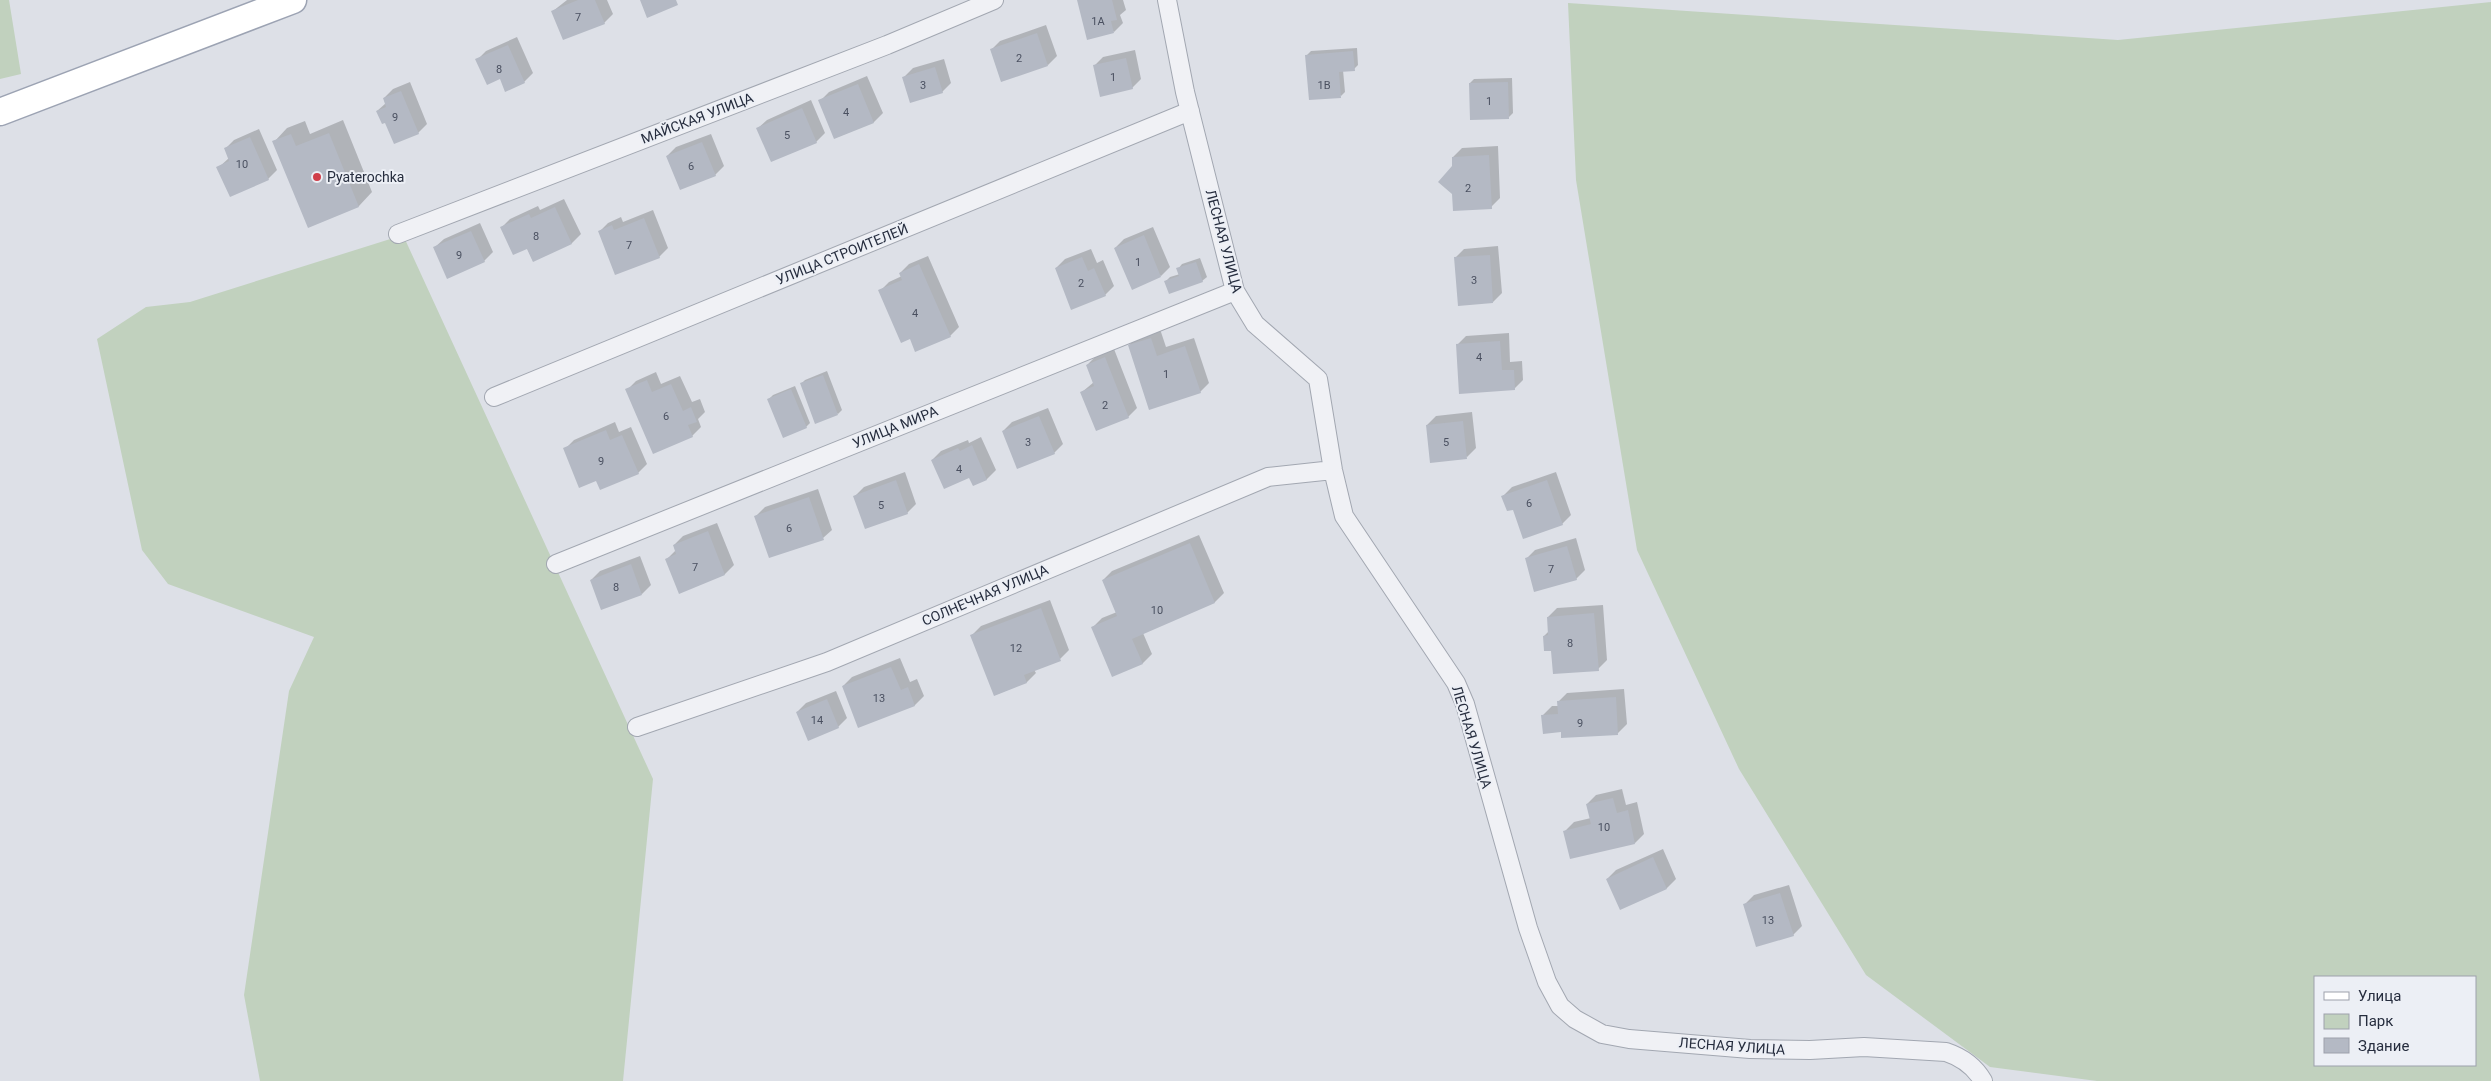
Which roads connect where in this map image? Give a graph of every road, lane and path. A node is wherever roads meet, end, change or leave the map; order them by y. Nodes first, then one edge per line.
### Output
1 (292, 0) edge
2 (994, 0) edge
3 (1167, 0) edge
4 (1190, 111) junction
5 (0, 112) edge
6 (398, 234) dead end
7 (1235, 290) junction
8 (494, 397) dead end
9 (1333, 470) junction
10 (556, 564) dead end
11 (637, 727) dead end
12 (1983, 1081) edge

1 - 5 main road
2 - 6 street, МАЙСКАЯ УЛИЦА
3 - 4 street, ЛЕСНАЯ УЛИЦА
4 - 7 street, ЛЕСНАЯ УЛИЦА
4 - 8 street, УЛИЦА СТРОИТЕЛЕЙ
7 - 9 street, ЛЕСНАЯ УЛИЦА
7 - 10 street, УЛИЦА МИРА
9 - 11 street, СОЛНЕЧНАЯ УЛИЦА
9 - 12 street, ЛЕСНАЯ УЛИЦА

